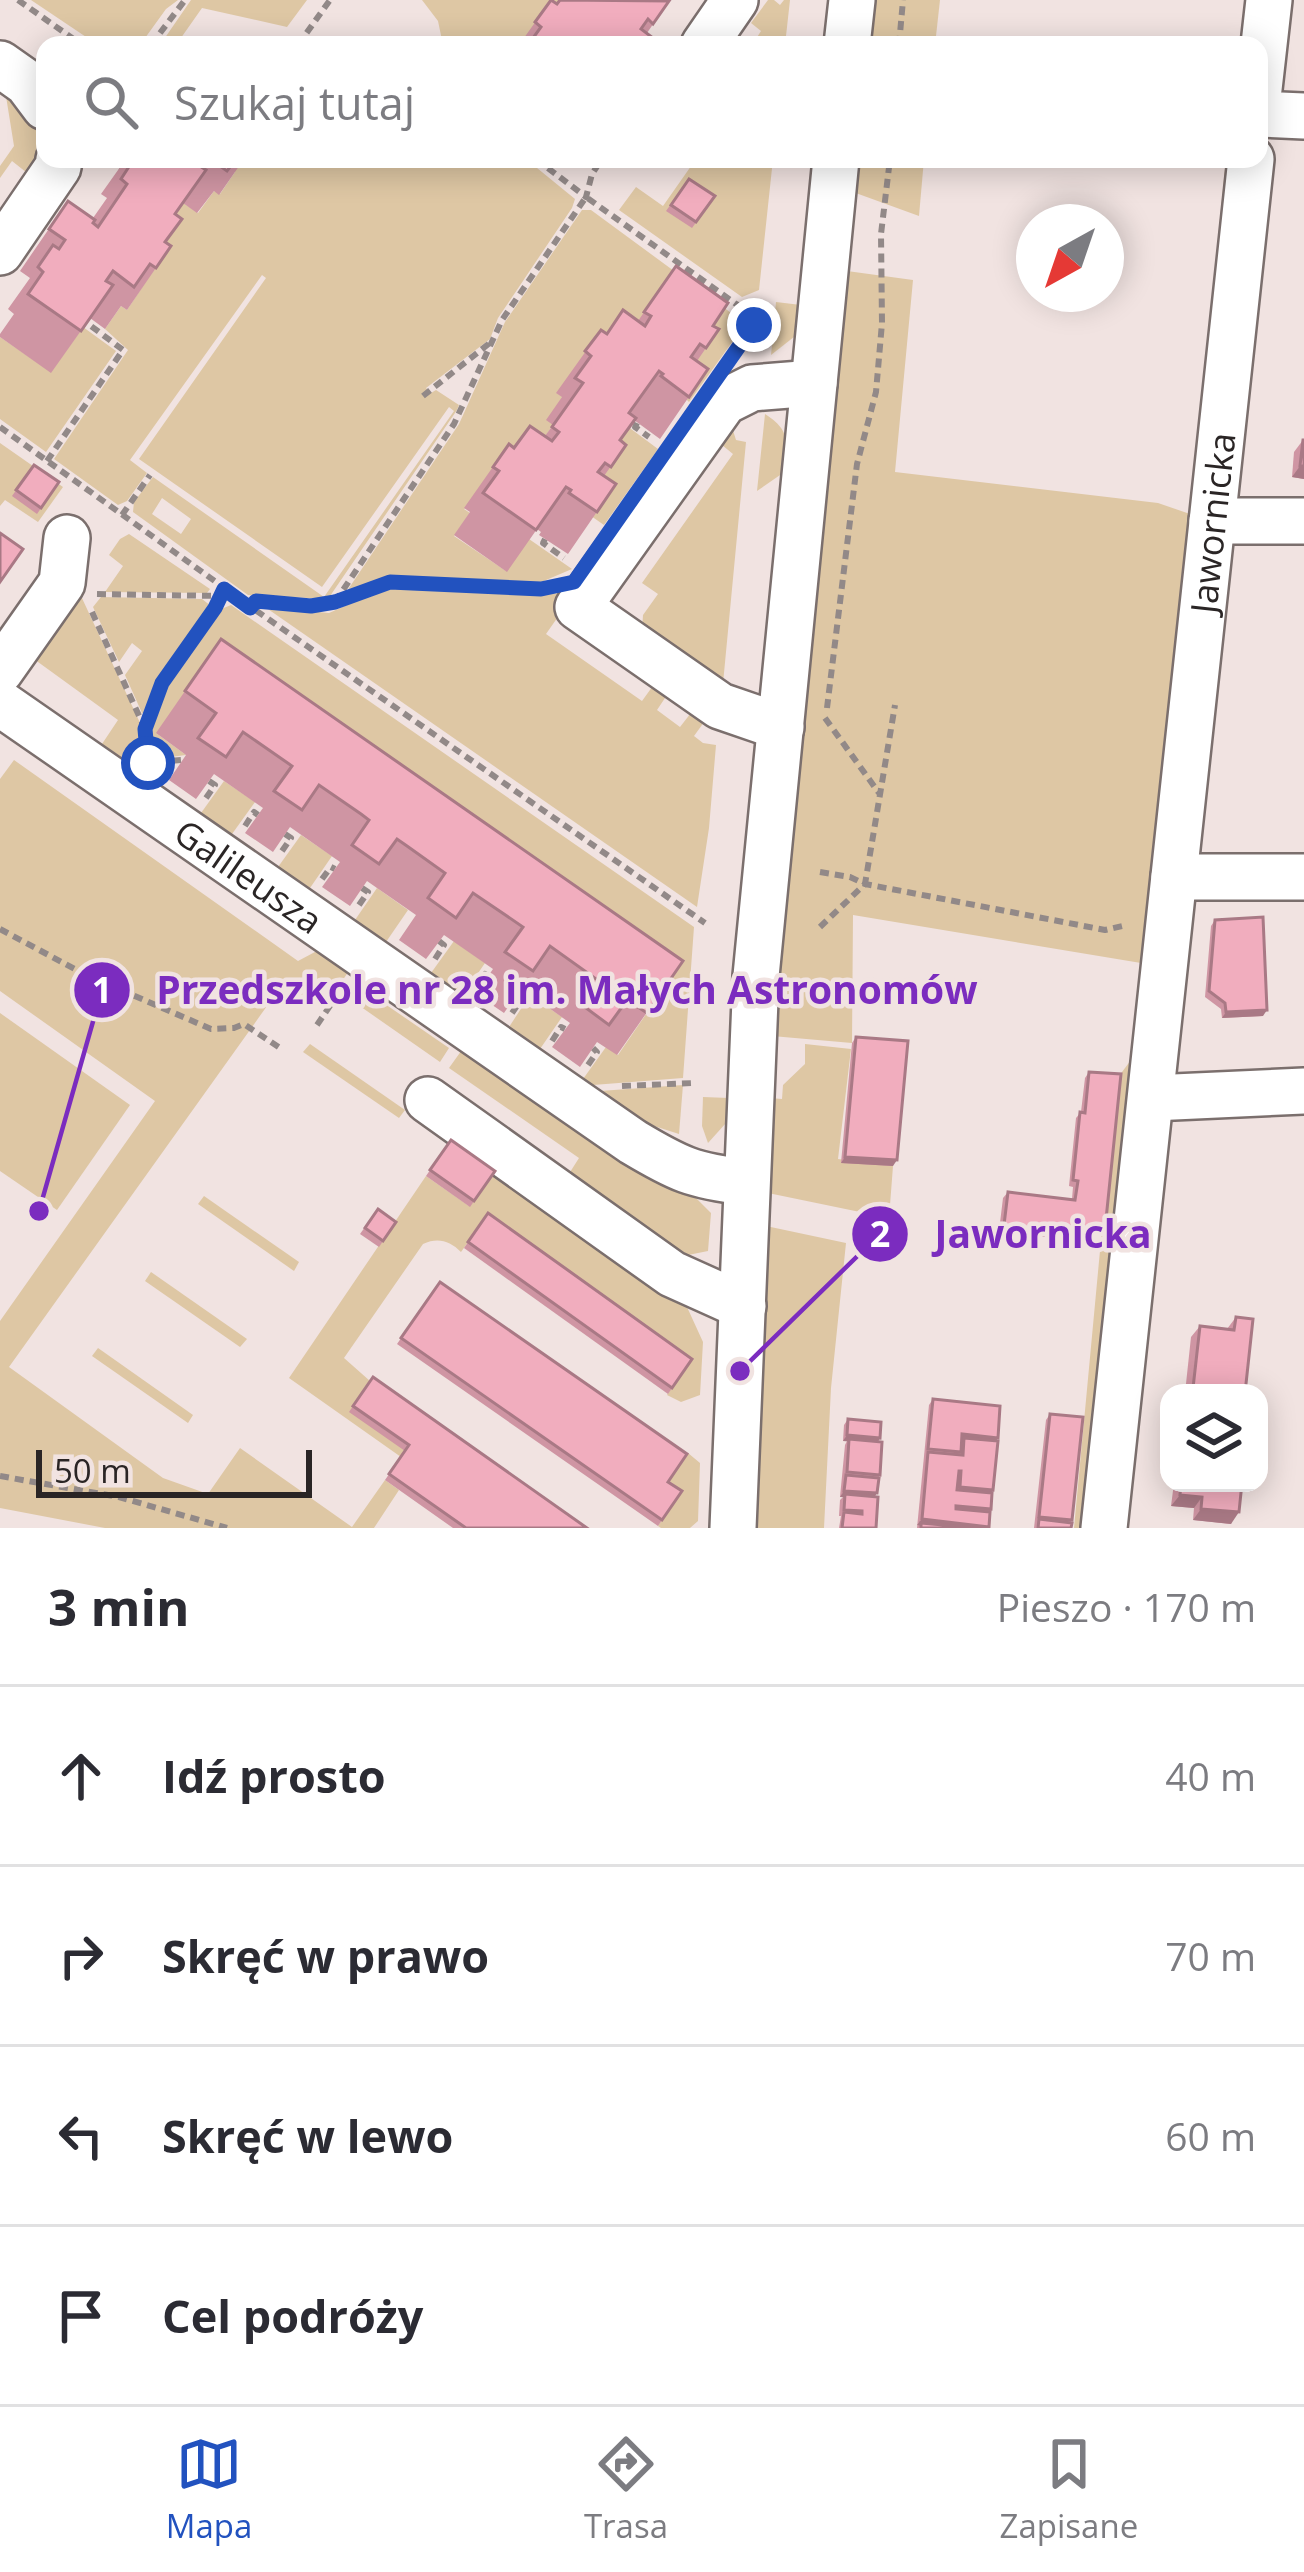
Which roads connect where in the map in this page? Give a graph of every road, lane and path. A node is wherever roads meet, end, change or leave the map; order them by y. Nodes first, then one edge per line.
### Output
1 (18, 0) edge
2 (185, 0) edge
3 (329, 0) edge
4 (735, 0) edge
5 (852, 0) edge
6 (903, 0) edge
7 (1269, 0) edge
8 (69, 36) edge
9 (158, 36) edge
10 (304, 36) edge
11 (710, 36) edge
12 (848, 36) edge
13 (900, 36) edge
14 (1265, 36) edge
15 (0, 64) edge
16 (36, 95) edge
17 (1268, 114) edge
18 (1304, 116) edge
19 (57, 168) edge
20 (548, 168) edge
21 (596, 168) edge
22 (835, 168) edge
23 (889, 168) edge
24 (1250, 168) edge
25 (586, 197) junction
26 (0, 252) edge
27 (80, 318) edge
28 (494, 340) junction
29 (729, 360) edge
30 (814, 383) junction
31 (423, 396) dead end
32 (0, 427) edge
33 (47, 461) junction
34 (150, 475) dead end
35 (122, 515) junction
36 (1212, 521) junction
37 (1304, 521) edge
38 (67, 538) dead end
39 (557, 585) dead end
40 (222, 592) junction
41 (335, 602) junction
42 (250, 608) junction
43 (0, 671) edge
44 (0, 703) edge
45 (895, 705) dead end
46 (825, 718) junction
47 (145, 729) junction
48 (800, 730) junction
49 (182, 760) dead end
50 (880, 793) junction
51 (820, 872) dead end
52 (1174, 877) junction
53 (1304, 877) edge
54 (865, 884) junction
55 (705, 923) dead end
56 (1126, 925) dead end
57 (820, 927) dead end
58 (0, 929) edge
59 (339, 992) dead end
60 (317, 1025) dead end
61 (280, 1048) dead end
62 (694, 1083) dead end
63 (622, 1086) dead end
64 (1304, 1091) edge
65 (1152, 1098) junction
66 (428, 1100) dead end
67 (746, 1183) junction
68 (742, 1306) junction
69 (0, 1476) edge
70 (226, 1528) edge
71 (734, 1528) edge
72 (1104, 1528) edge

1 - 8 path
2 - 9 path
3 - 10 path
4 - 11 street
5 - 12 street
6 - 13 path
7 - 14 street
15 - 16 street
17 - 18 street
19 - 26 street
20 - 25 path
21 - 25 path
22 - 30 street
23 - 46 path
24 - 36 street, Jawornicka
25 - 28 path
25 - 29 path
27 - 33 path
28 - 31 path
28 - 41 path
30 - 48 street
30 - 48 street
32 - 33 path
33 - 35 path
34 - 35 path
35 - 40 path
36 - 37 street
36 - 52 street, Jawornicka
38 - 43 street
39 - 41 path
40 - 42 path
40 - 47 path
40 - 47 path
41 - 42 path
42 - 55 path
44 - 67 street, Galileusza
45 - 50 path
46 - 48 path
46 - 50 path
47 - 49 path
48 - 67 street
50 - 54 path
51 - 54 path
52 - 53 street
52 - 65 street, Jawornicka
54 - 56 path
54 - 57 path
58 - 61 path
59 - 60 path
62 - 63 path
64 - 65 street
65 - 72 street, Jawornicka
66 - 68 street
67 - 68 street
68 - 71 street
69 - 70 path

